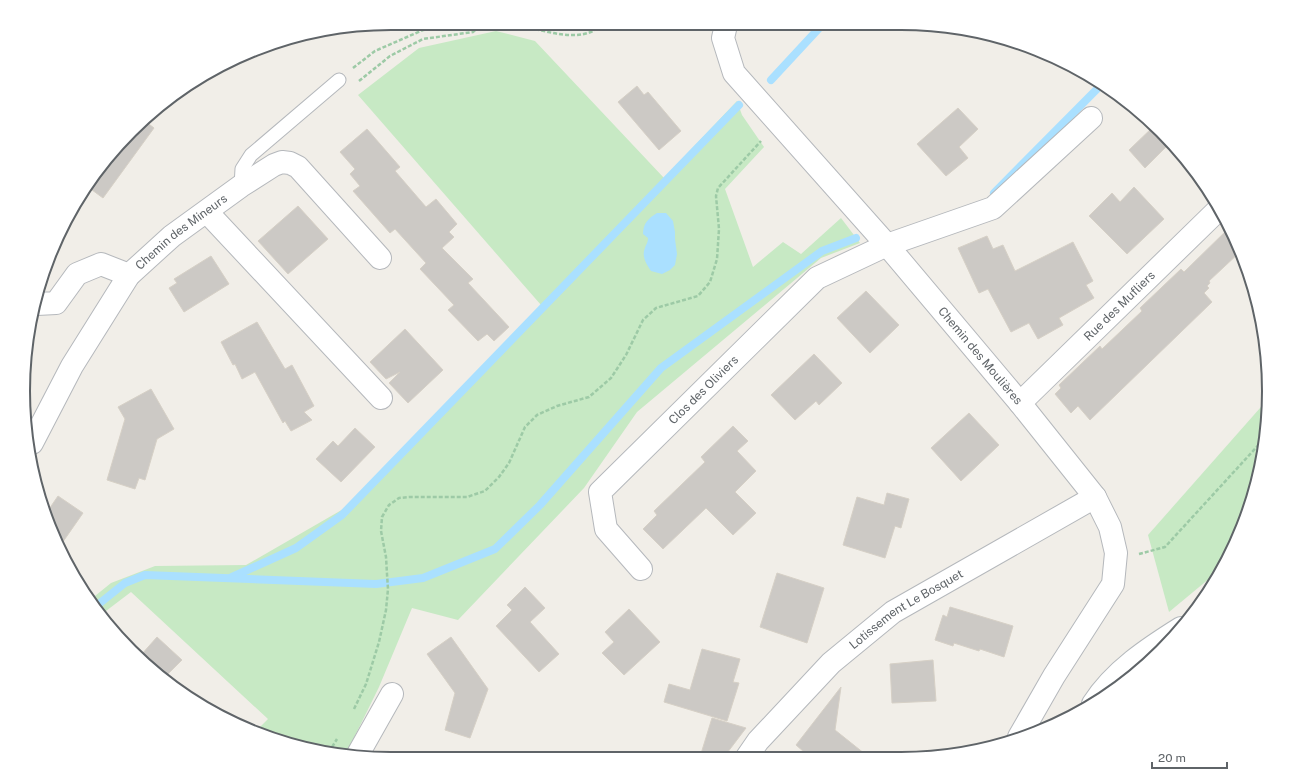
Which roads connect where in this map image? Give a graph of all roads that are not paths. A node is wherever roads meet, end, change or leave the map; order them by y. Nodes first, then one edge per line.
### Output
1 (725, 30) edge
2 (338, 80) road end
3 (1091, 118) dead end
4 (241, 186) junction
5 (207, 212) junction
6 (1215, 213) edge
7 (887, 245) junction
8 (380, 258) dead end
9 (129, 275) junction
10 (41, 304) edge
11 (381, 398) dead end
12 (1020, 403) junction
13 (33, 440) edge
14 (1095, 497) junction
15 (641, 568) dead end
16 (1160, 642) edge
17 (1102, 691) edge
18 (392, 694) dead end
19 (1033, 722) edge
20 (1025, 730) edge
21 (360, 750) edge
22 (751, 752) edge

1 - 7 street, Chemin des Moulières
2 - 4 lane
3 - 7 street
4 - 5 street, Chemin des Mineurs
4 - 8 street, Chemin des Mineurs
5 - 9 street, Chemin des Mineurs
5 - 11 street
6 - 12 street, Rue des Mufliers
7 - 12 street, Chemin des Moulières
7 - 15 street, Clos des Oliviers
9 - 10 street
9 - 13 street, Chemin des Mineurs
12 - 14 street, Chemin des Moulières
14 - 19 street, Chemin des Moulières
14 - 22 street, Lotissement Le Bosquet
16 - 17 street
18 - 21 street
19 - 20 street, Chemin des Moulières

